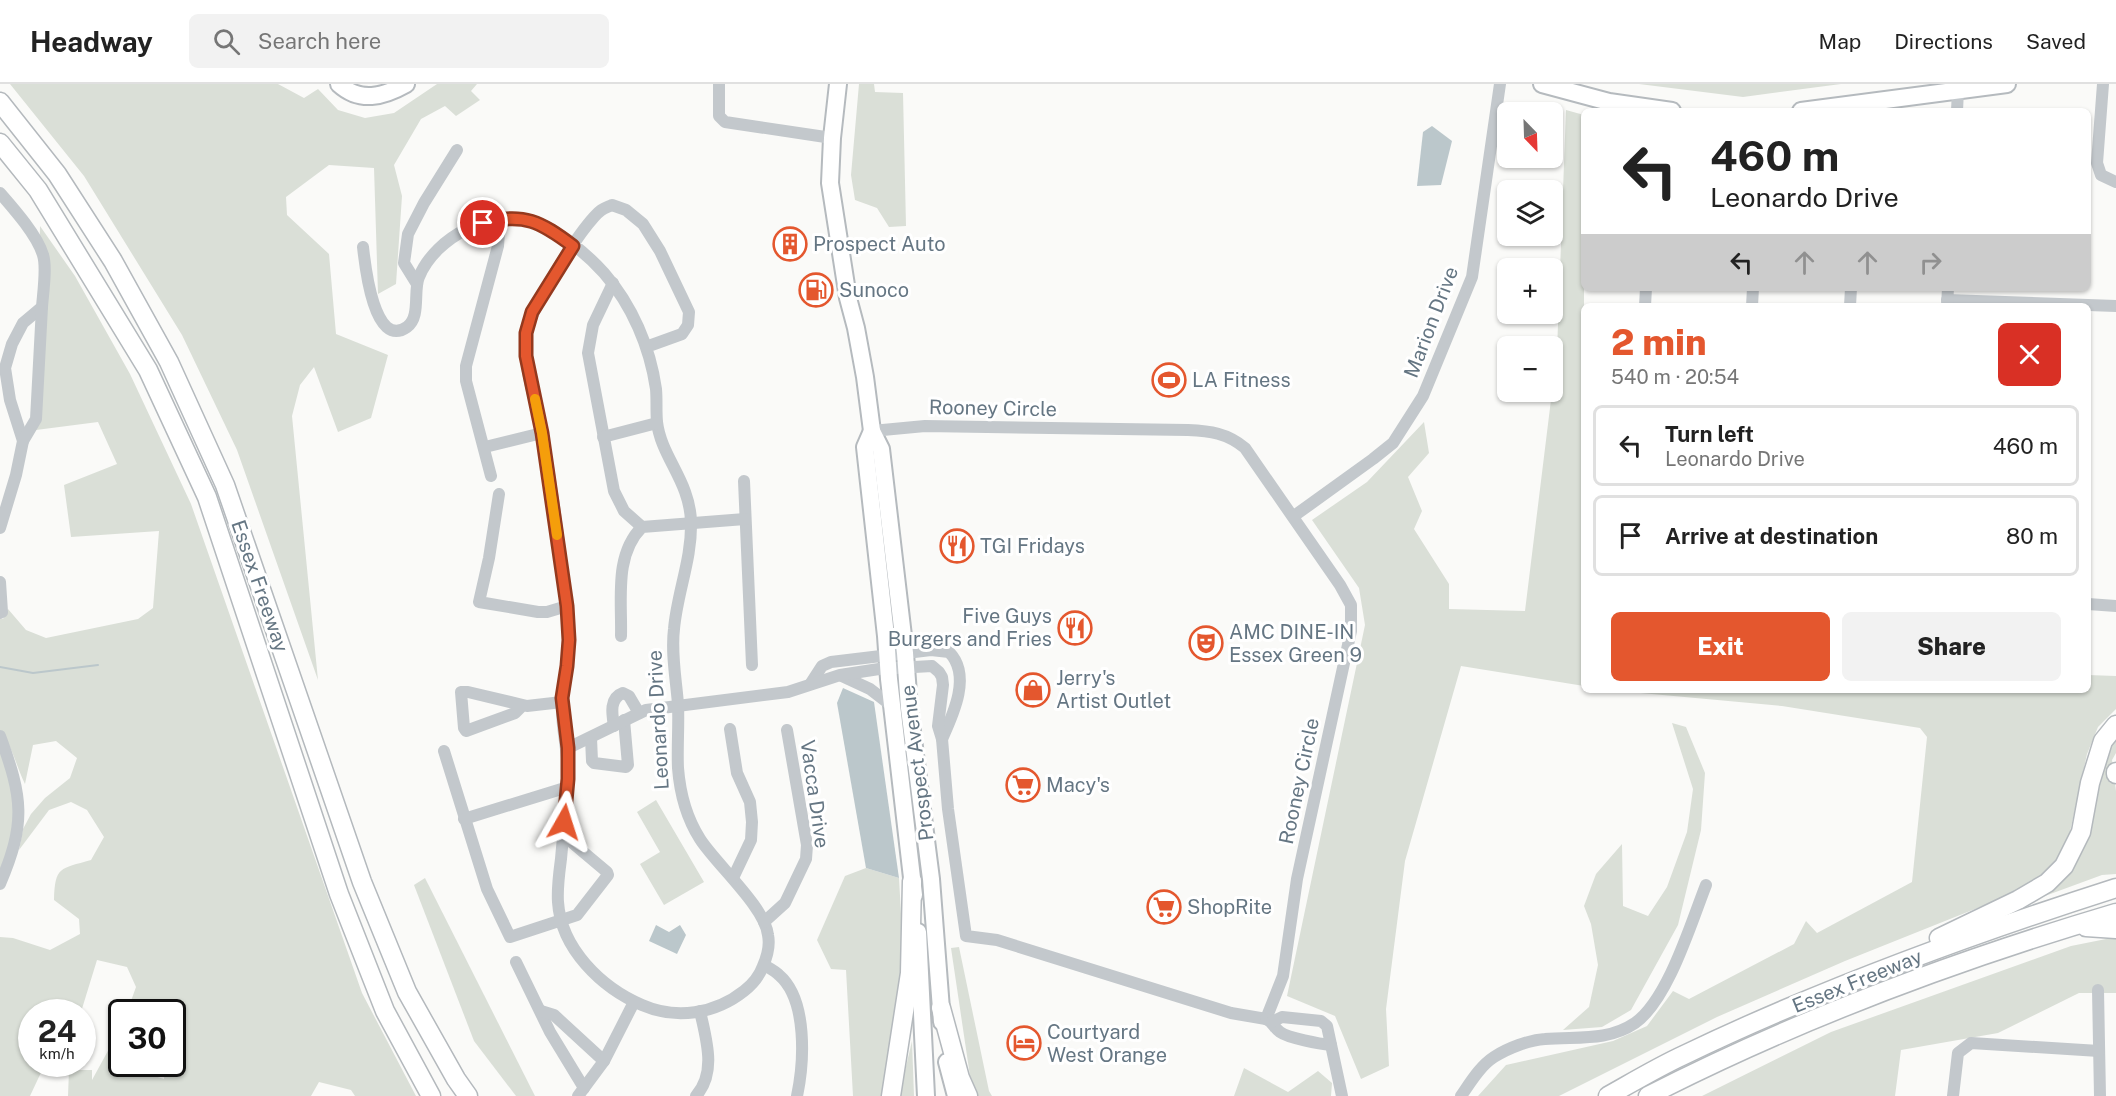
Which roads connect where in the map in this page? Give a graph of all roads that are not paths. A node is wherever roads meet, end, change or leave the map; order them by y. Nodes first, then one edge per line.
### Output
1 (339, 84) edge
2 (406, 84) edge
3 (718, 84) edge
4 (838, 84) edge
5 (1500, 84) edge
6 (1542, 84) edge
7 (2007, 84) edge
8 (2103, 84) edge
9 (1958, 90) junction
10 (0, 102) edge
11 (1859, 107) edge
12 (1643, 108) edge
13 (1957, 108) edge
14 (832, 138) junction
15 (0, 143) edge
16 (457, 150) dead end
17 (2116, 182) edge
18 (0, 193) edge
19 (501, 218) junction
20 (573, 246) junction
21 (363, 247) dead end
22 (613, 283) junction
23 (417, 284) junction
24 (1948, 298) edge
25 (2019, 303) edge
26 (2091, 306) edge
27 (2116, 306) edge
28 (42, 307) junction
29 (645, 347) junction
30 (657, 423) junction
31 (872, 431) junction
32 (542, 433) junction
33 (603, 437) junction
34 (24, 441) junction
35 (485, 447) junction
36 (491, 476) dead end
37 (744, 481) dead end
38 (499, 494) dead end
39 (1294, 516) junction
40 (745, 519) junction
41 (691, 523) junction
42 (642, 527) junction
43 (0, 528) edge
44 (0, 582) edge
45 (2091, 604) edge
46 (567, 606) junction
47 (2116, 606) edge
48 (0, 613) edge
49 (621, 636) dead end
50 (905, 660) junction
51 (888, 662) junction
52 (752, 665) dead end
53 (840, 675) junction
54 (811, 683) junction
55 (562, 702) junction
56 (523, 705) junction
57 (678, 705) junction
58 (892, 706) junction
59 (639, 713) junction
60 (619, 723) junction
61 (2116, 724) edge
62 (730, 729) dead end
63 (787, 730) dead end
64 (0, 736) edge
65 (591, 738) junction
66 (942, 739) junction
67 (568, 748) junction
68 (444, 751) dead end
69 (568, 787) junction
70 (464, 819) junction
71 (563, 835) junction
72 (733, 878) junction
73 (912, 881) junction
74 (0, 884) edge
75 (1706, 885) dead end
76 (2116, 888) edge
77 (2116, 913) edge
78 (561, 921) junction
79 (764, 922) junction
80 (2072, 926) junction
81 (2116, 929) edge
82 (516, 962) dead end
83 (764, 965) junction
84 (1857, 979) junction
85 (2098, 990) dead end
86 (634, 1002) junction
87 (941, 1008) junction
88 (541, 1011) junction
89 (700, 1011) junction
90 (1269, 1021) junction
91 (1331, 1045) junction
92 (2099, 1051) junction
93 (604, 1061) junction
94 (581, 1092) edge
95 (431, 1096) edge
96 (468, 1096) edge
97 (696, 1096) edge
98 (797, 1096) edge
99 (891, 1096) edge
100 (926, 1096) edge
101 (956, 1096) edge
102 (968, 1096) edge
103 (1342, 1096) edge
104 (1461, 1096) edge
105 (1608, 1096) edge
106 (1648, 1096) edge
107 (1953, 1096) edge
108 (2100, 1096) edge

1 - 2 main road
3 - 14 street
4 - 14 main road, Prospect Avenue
5 - 39 street, Marion Drive
6 - 12 main road
7 - 9 main road
8 - 17 street
9 - 11 main road
9 - 13 street
10 - 96 highway, Essex Freeway
14 - 31 main road, Prospect Avenue
15 - 95 highway, Essex Freeway
16 - 23 street
18 - 28 street
19 - 20 street, Leonardo Drive
19 - 23 street, Leonardo Drive
19 - 35 street
20 - 22 street, Leonardo Drive
20 - 29 street
20 - 32 street, Leonardo Drive
21 - 23 street, Leonardo Drive
22 - 29 street, Leonardo Drive
22 - 33 street
24 - 25 street
26 - 27 street
28 - 34 street
28 - 34 street
29 - 30 street, Leonardo Drive
30 - 33 street
30 - 41 street, Leonardo Drive
31 - 39 street, Rooney Circle
31 - 50 main road, Prospect Avenue
31 - 51 main road, Prospect Avenue
32 - 35 street
32 - 46 street, Leonardo Drive
33 - 42 street
34 - 43 street
35 - 36 street
37 - 40 street
38 - 46 street
39 - 90 street, Rooney Circle
40 - 41 street
40 - 52 street
41 - 42 street
41 - 57 street, Leonardo Drive
42 - 49 street
44 - 48 street
45 - 47 street
46 - 55 street, Leonardo Drive
50 - 51 street
50 - 66 street
50 - 66 street
50 - 87 main road, Prospect Avenue
51 - 53 street
51 - 54 street
51 - 58 main road, Prospect Avenue
53 - 54 street
53 - 58 street
54 - 57 street
55 - 56 street
55 - 67 street, Leonardo Drive
56 - 56 street
57 - 59 street
57 - 72 street, Leonardo Drive
58 - 73 main road, Prospect Avenue
59 - 60 street
59 - 60 street
60 - 65 street
60 - 65 street
61 - 84 highway
62 - 72 street
63 - 79 street, Vacca Drive
64 - 74 street
65 - 67 street
66 - 90 street
67 - 69 street, Leonardo Drive
68 - 70 street
69 - 70 street
69 - 71 street, Leonardo Drive
70 - 78 street
71 - 78 street, Leonardo Drive
71 - 78 street
72 - 79 street, Leonardo Drive
73 - 99 highway
73 - 100 main road, Prospect Avenue
75 - 104 street
76 - 84 highway, Essex Freeway
77 - 80 highway, Essex Freeway
78 - 86 street, Leonardo Drive
79 - 83 street, Leonardo Drive
80 - 81 highway
80 - 106 highway, Essex Freeway
82 - 88 street
83 - 89 street, Leonardo Drive
83 - 98 street
84 - 105 highway, Essex Freeway
85 - 92 street
86 - 89 street, Leonardo Drive
86 - 93 street
87 - 101 main road, Prospect Avenue
87 - 102 highway
88 - 93 street
88 - 94 street
89 - 97 street
90 - 91 street
90 - 91 street
91 - 103 street
92 - 107 street
92 - 108 street
93 - 94 street

